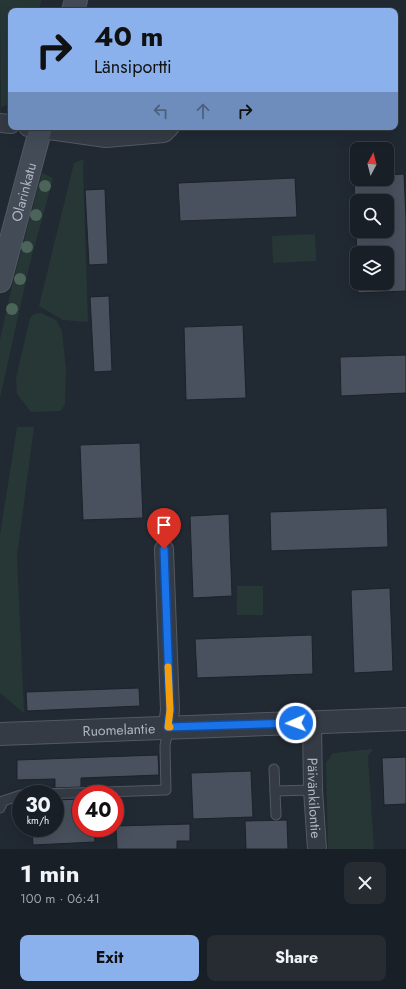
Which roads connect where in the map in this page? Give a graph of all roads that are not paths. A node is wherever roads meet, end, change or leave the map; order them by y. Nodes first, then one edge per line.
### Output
1 (36, 130) edge
2 (50, 130) edge
3 (167, 130) edge
4 (0, 281) edge
5 (164, 549) dead end
6 (406, 719) edge
7 (312, 722) junction
8 (168, 727) junction
9 (0, 734) edge
10 (274, 769) dead end
11 (313, 790) junction
12 (275, 791) junction
13 (64, 793) edge
14 (12, 798) edge
15 (0, 808) edge
16 (276, 815) dead end
17 (317, 849) edge

1 - 4 main road, Olarinkatu
2 - 3 street
5 - 8 street
6 - 7 street, Ruomelantie
7 - 8 street, Ruomelantie
7 - 11 street, Päivänkilontie
8 - 9 street, Ruomelantie
8 - 13 lane
10 - 12 lane
11 - 12 lane
11 - 17 street, Päivänkilontie
12 - 16 lane
14 - 15 lane

